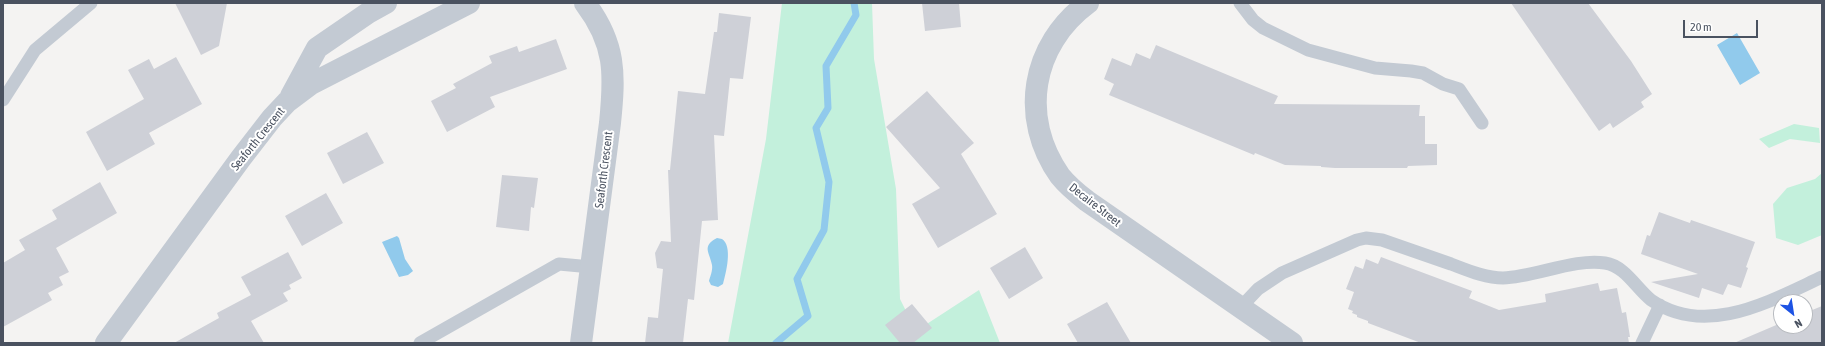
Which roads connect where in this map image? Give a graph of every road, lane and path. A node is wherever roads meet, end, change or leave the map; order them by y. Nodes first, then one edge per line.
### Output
1 (91, 3) edge
2 (386, 3) edge
3 (469, 3) edge
4 (585, 3) edge
5 (1088, 3) edge
6 (1240, 3) edge
7 (3, 100) edge
8 (287, 102) junction
9 (1482, 123) dead end
10 (592, 267) junction
11 (1822, 277) edge
12 (1660, 305) junction
13 (1240, 308) junction
14 (106, 343) edge
15 (420, 343) edge
16 (581, 343) edge
17 (1292, 343) edge
18 (1642, 343) edge

1 - 7 lane
2 - 8 street
3 - 8 street, Seaforth Crescent
4 - 10 street, Seaforth Crescent
5 - 13 street, Decaire Street
6 - 9 lane
8 - 14 street, Seaforth Crescent
10 - 15 lane
10 - 16 street, Seaforth Crescent
11 - 12 lane
12 - 13 lane
12 - 18 lane
13 - 17 street, Decaire Street

